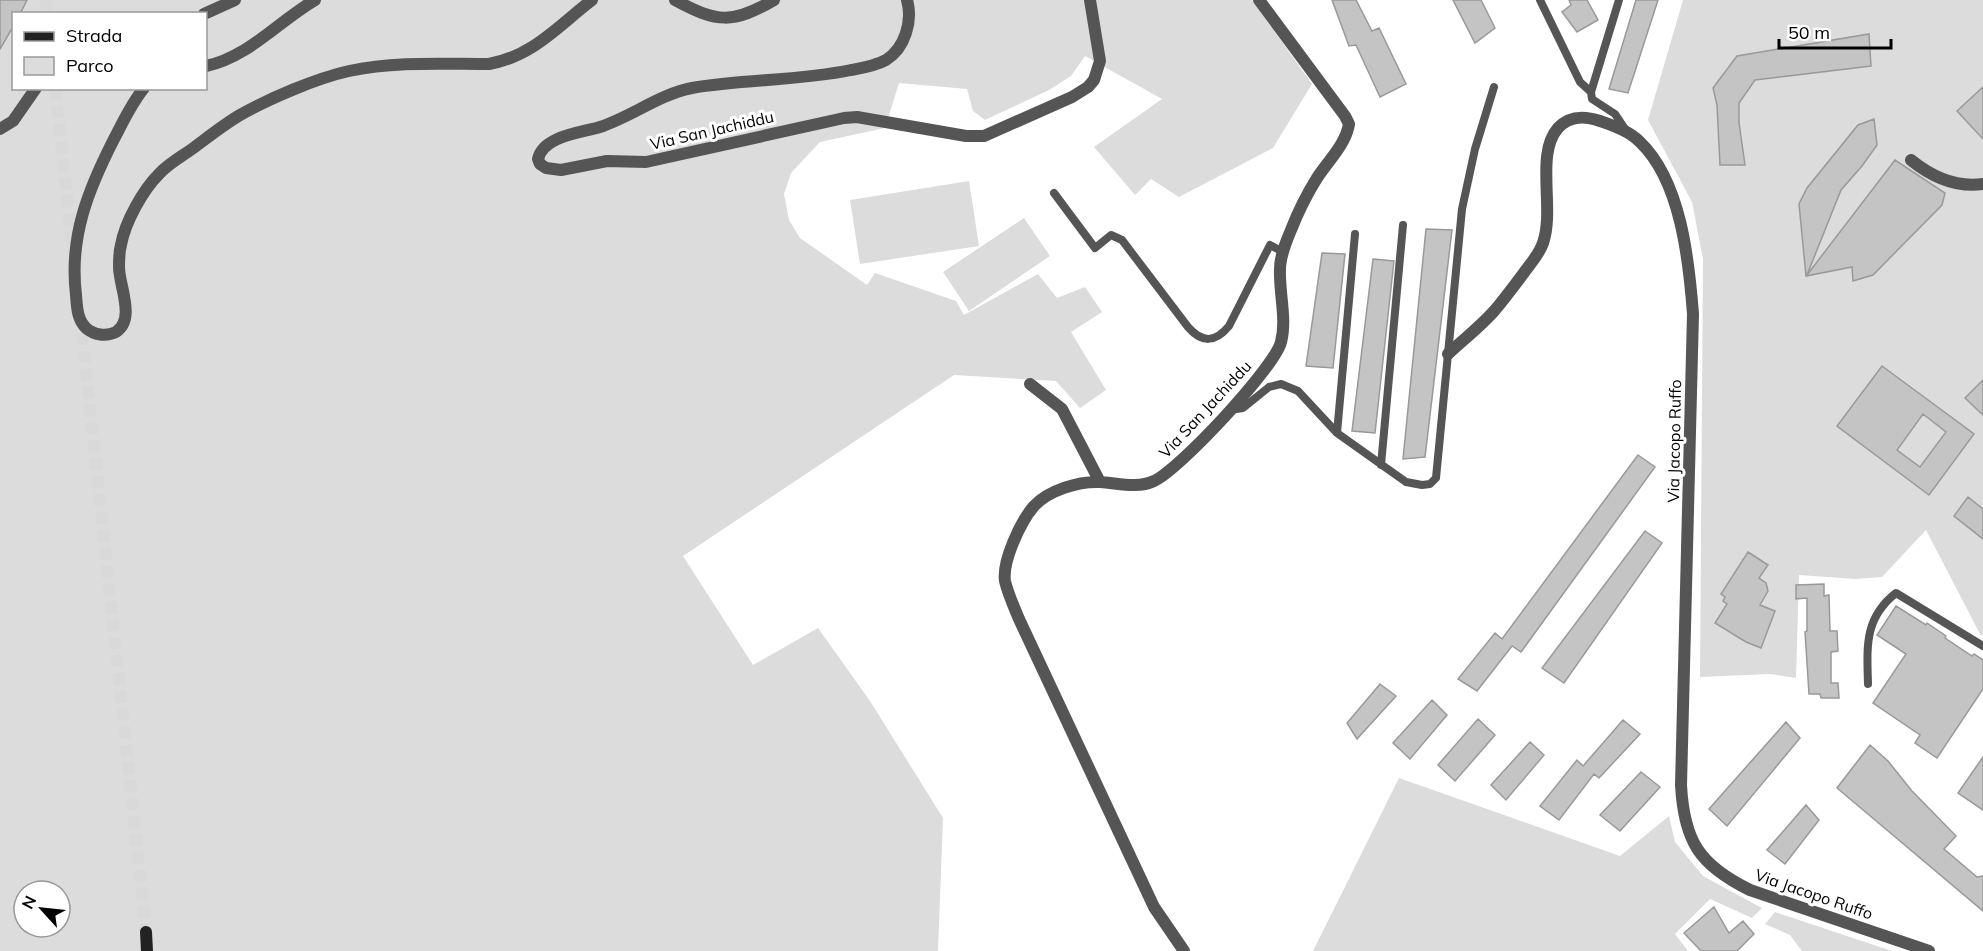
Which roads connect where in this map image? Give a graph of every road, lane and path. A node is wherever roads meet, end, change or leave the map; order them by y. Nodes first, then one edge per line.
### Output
1 (235, 0) edge
2 (315, 0) edge
3 (592, 0) edge
4 (675, 0) edge
5 (774, 0) edge
6 (907, 0) edge
7 (1090, 0) edge
8 (1259, 0) edge
9 (1540, 0) edge
10 (1619, 0) edge
11 (207, 13) edge
12 (207, 66) edge
13 (1494, 87) dead end
14 (35, 90) edge
15 (143, 90) edge
16 (1591, 92) junction
17 (0, 129) edge
18 (1627, 132) junction
19 (1911, 160) dead end
20 (1983, 184) edge
21 (1054, 193) dead end
22 (1403, 225) dead end
23 (1355, 234) dead end
24 (1283, 252) junction
25 (1448, 354) junction
26 (1029, 384) dead end
27 (1228, 410) junction
28 (1336, 433) junction
29 (1381, 465) junction
30 (1100, 482) junction
31 (1983, 646) edge
32 (1868, 684) dead end
33 (146, 932) tunnel mouth
34 (147, 951) edge
35 (1184, 951) edge
36 (1929, 951) edge

1 - 11 street
2 - 12 street
3 - 15 street
4 - 5 street
6 - 7 street, Via San Jachiddu
8 - 24 street, Via San Jachiddu
9 - 16 lane
10 - 16 lane
13 - 25 lane
14 - 17 street
16 - 18 lane
18 - 25 street, Via Jacopo Ruffo
18 - 36 street, Via Jacopo Ruffo
19 - 20 street
21 - 24 lane
22 - 29 lane
23 - 28 lane
24 - 27 street, Via San Jachiddu
25 - 29 lane
26 - 30 street
27 - 28 lane
27 - 30 street, Via San Jachiddu
28 - 29 lane
30 - 35 street, Via San Jachiddu
31 - 32 lane
33 - 34 main road

